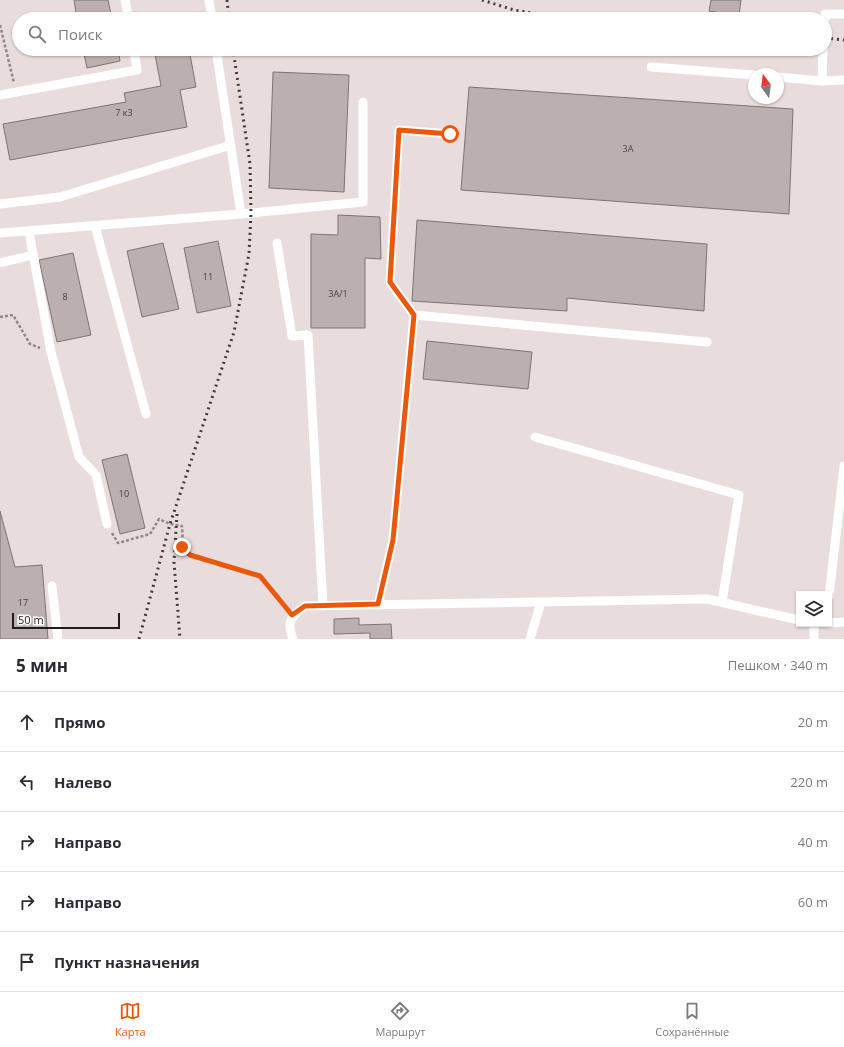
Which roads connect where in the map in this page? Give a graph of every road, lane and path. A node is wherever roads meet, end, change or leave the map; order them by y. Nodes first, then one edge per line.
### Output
1 (125, 0) edge
2 (209, 0) edge
3 (128, 12) edge
4 (211, 12) edge
5 (832, 14) edge
6 (844, 14) edge
7 (0, 25) edge
8 (135, 56) edge
9 (217, 56) edge
10 (823, 56) edge
11 (651, 67) dead end
12 (748, 75) edge
13 (784, 78) edge
14 (844, 80) edge
15 (822, 81) junction
16 (16, 92) junction
17 (0, 95) edge
18 (363, 102) dead end
19 (450, 134) dead end
20 (231, 145) junction
21 (0, 204) edge
22 (241, 214) junction
23 (95, 226) junction
24 (29, 232) junction
25 (0, 233) edge
26 (277, 243) dead end
27 (34, 255) junction
28 (0, 263) edge
29 (414, 315) junction
30 (0, 318) edge
31 (707, 342) dead end
32 (51, 352) junction
33 (146, 414) dead end
34 (535, 437) dead end
35 (844, 466) edge
36 (107, 524) joint
37 (52, 586) dead end
38 (830, 591) edge
39 (540, 602) junction
40 (722, 602) junction
41 (378, 604) junction
42 (323, 606) junction
43 (292, 615) junction
44 (796, 619) edge
45 (844, 622) edge
46 (832, 623) edge
47 (814, 627) edge
48 (58, 639) edge
49 (293, 639) edge
50 (530, 639) edge
51 (814, 639) edge

1 - 3 lane
2 - 4 lane
5 - 6 lane
7 - 16 path
8 - 16 lane
9 - 20 lane
10 - 15 lane
11 - 12 lane
13 - 15 lane
14 - 15 lane
16 - 17 lane
18 - 22 lane
19 - 29 lane
20 - 21 lane
20 - 22 lane
22 - 23 lane
23 - 24 lane
23 - 33 lane
24 - 25 lane
24 - 27 lane
26 - 42 lane
27 - 28 lane
27 - 32 lane
29 - 31 lane
29 - 41 lane
30 - 32 path
32 - 36 lane
34 - 40 lane
35 - 38 lane
36 - 43 path
37 - 48 lane
39 - 40 lane
39 - 41 lane
39 - 50 lane
40 - 44 lane
41 - 42 lane
42 - 43 lane
43 - 49 lane
45 - 46 lane
47 - 51 lane

